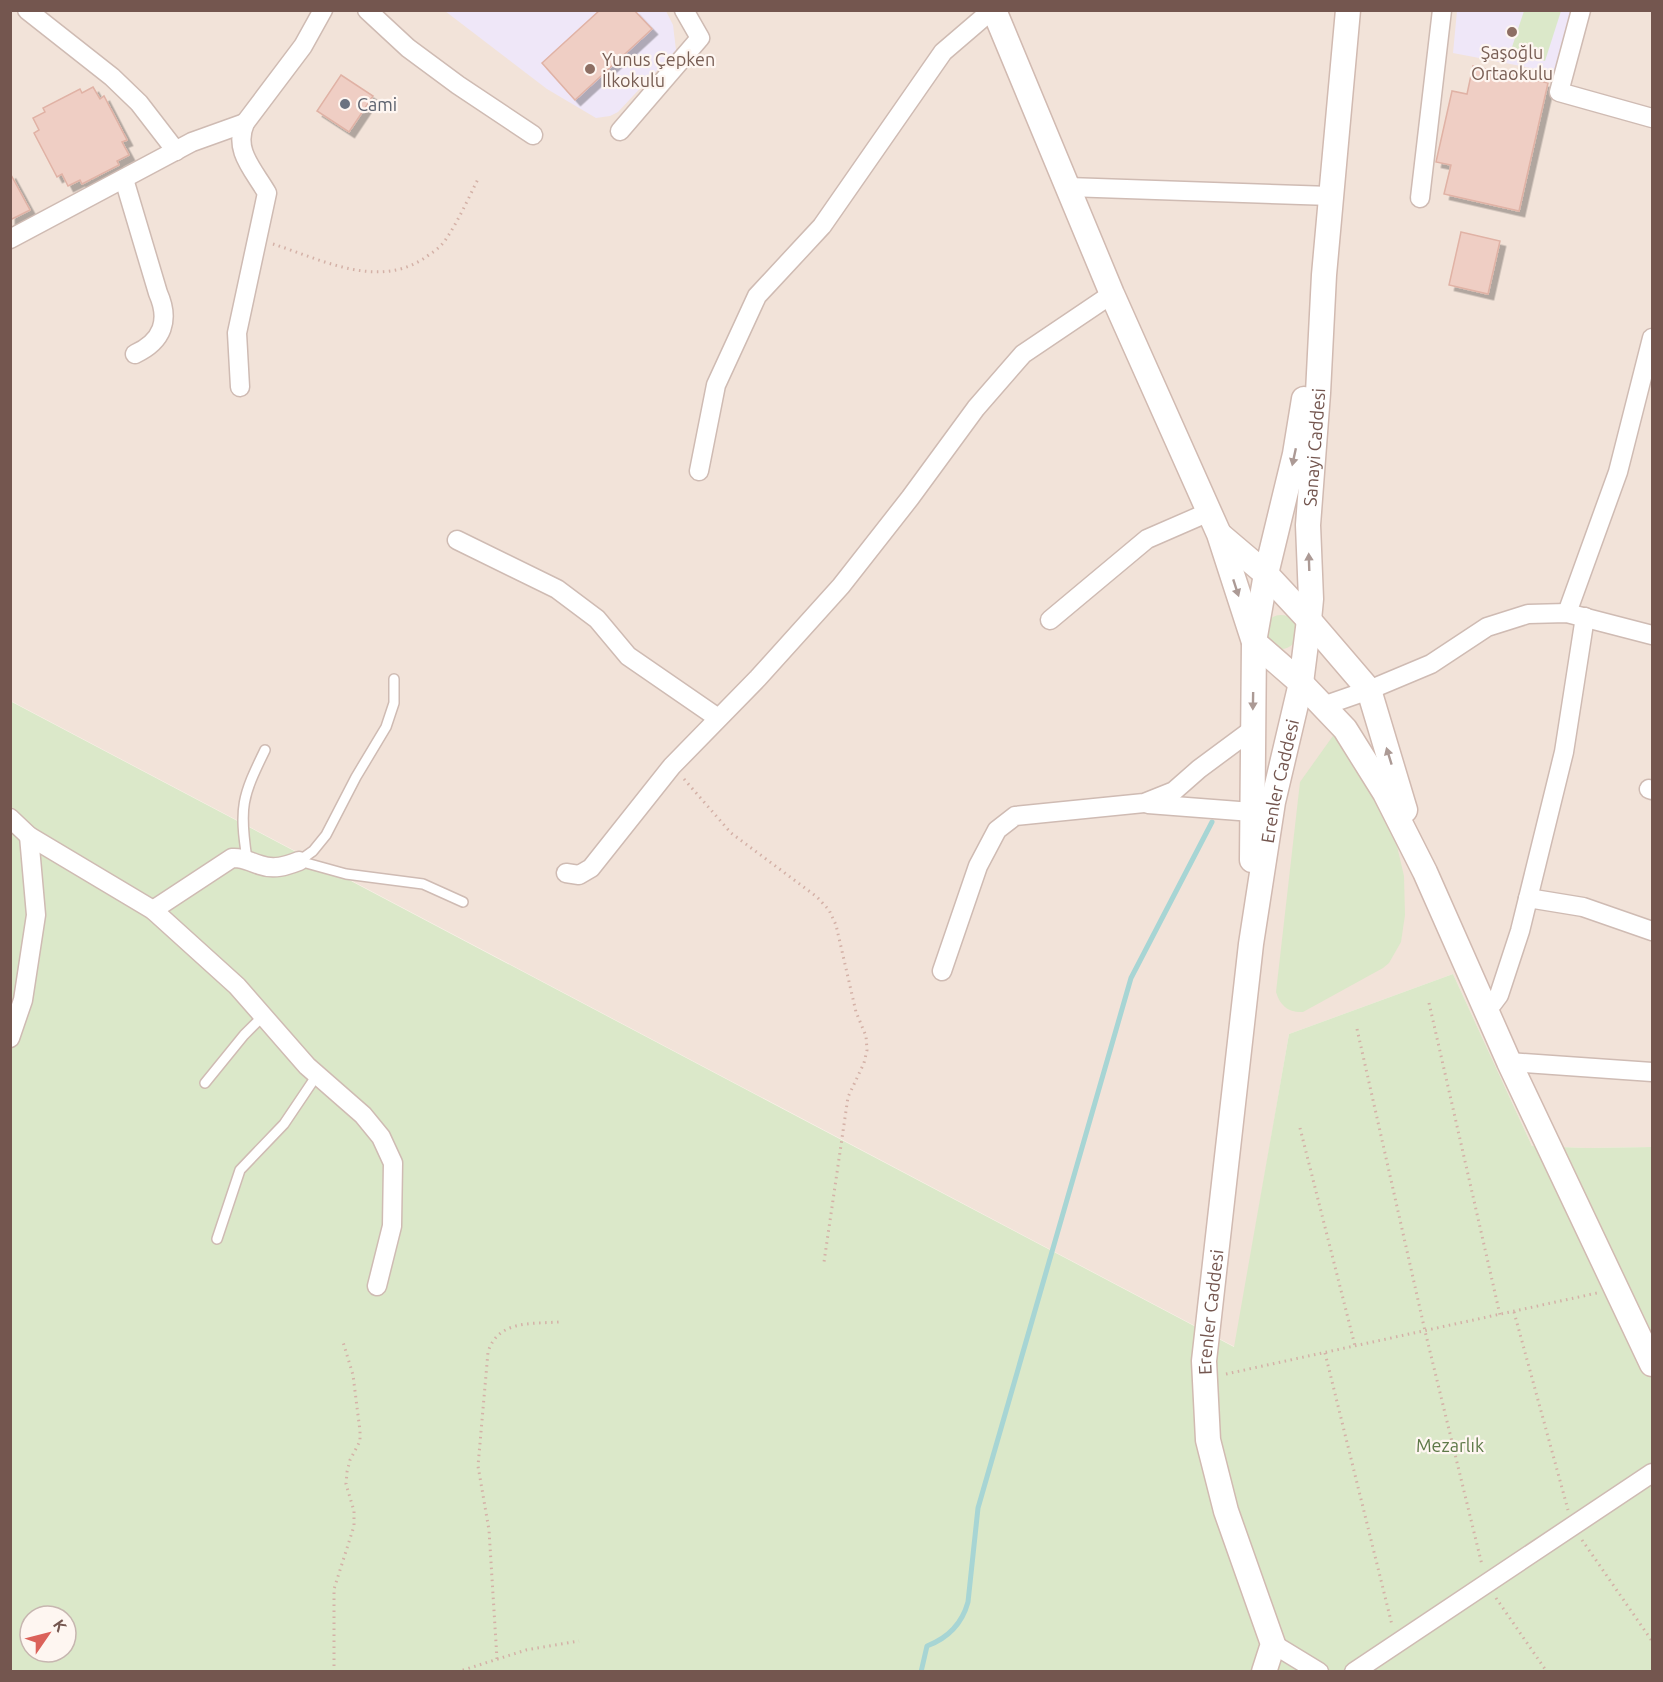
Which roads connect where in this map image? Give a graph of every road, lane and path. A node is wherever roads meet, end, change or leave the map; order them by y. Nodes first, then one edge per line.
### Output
1 (27, 10) edge
2 (323, 10) edge
3 (367, 10) edge
4 (684, 10) edge
5 (993, 10) edge
6 (1348, 10) edge
7 (1443, 10) edge
8 (1581, 10) edge
9 (1653, 118) edge
10 (245, 123) junction
11 (620, 131) dead end
12 (534, 135) dead end
13 (176, 151) junction
14 (479, 177) dead end
15 (123, 179) junction
16 (1068, 187) junction
17 (1331, 196) junction
18 (1420, 198) dead end
19 (10, 239) edge
20 (257, 239) junction
21 (1324, 275) junction
22 (1112, 294) junction
23 (1653, 338) edge
24 (135, 354) dead end
25 (240, 387) dead end
26 (699, 471) dead end
27 (1209, 512) junction
28 (1219, 534) junction
29 (457, 540) dead end
30 (1266, 574) junction
31 (1576, 615) junction
32 (1050, 620) dead end
33 (1309, 620) junction
34 (1653, 634) edge
35 (1254, 642) junction
36 (394, 679) dead end
37 (1301, 683) junction
38 (1369, 690) junction
39 (1323, 706) junction
40 (718, 718) junction
41 (1253, 729) junction
42 (1289, 733) junction
43 (265, 750) dead end
44 (672, 766) junction
45 (1144, 803) junction
46 (1252, 812) junction
47 (10, 818) edge
48 (29, 836) junction
49 (247, 859) junction
50 (299, 861) junction
51 (1425, 872) junction
52 (566, 873) dead end
53 (1528, 898) junction
54 (463, 902) dead end
55 (153, 910) junction
56 (1653, 931) edge
57 (1251, 944) junction
58 (942, 971) dead end
59 (1429, 1003) dead end
60 (1485, 1009) junction
61 (263, 1016) junction
62 (1357, 1029) dead end
63 (10, 1038) edge
64 (1509, 1062) junction
65 (1653, 1072) edge
66 (317, 1075) junction
67 (205, 1083) dead end
68 (1300, 1128) dead end
69 (217, 1239) dead end
70 (824, 1262) dead end
71 (377, 1286) dead end
72 (1617, 1289) junction
73 (1514, 1312) junction
74 (1500, 1315) junction
75 (559, 1322) dead end
76 (1425, 1331) junction
77 (343, 1342) dead end
78 (1355, 1346) junction
79 (1325, 1353) junction
80 (1653, 1364) edge
81 (1204, 1379) junction
82 (1653, 1473) edge
83 (1572, 1526) junction
84 (1486, 1583) junction
85 (579, 1641) dead end
86 (1653, 1641) edge
87 (1396, 1643) junction
88 (1273, 1644) junction
89 (497, 1659) junction
90 (334, 1671) edge
91 (457, 1671) edge
92 (1264, 1671) edge
93 (1319, 1671) edge
94 (1354, 1671) edge
95 (1547, 1671) edge

1 - 13 street
2 - 10 street
3 - 12 street
4 - 11 street
5 - 16 main road
5 - 26 street
6 - 17 main road, Sanayi Caddesi
7 - 18 street
8 - 9 street
10 - 13 street
10 - 20 street
13 - 15 street
14 - 20 path
15 - 19 street
15 - 24 street
16 - 17 street
16 - 22 main road
17 - 21 main road, Sanayi Caddesi
20 - 25 street
21 -> 30 main road, Sanayi Caddesi
33 -> 21 main road, Sanayi Caddesi
22 - 27 main road
22 - 40 street
23 - 31 street
27 - 28 main road
27 - 32 street
28 - 30 main road
28 -> 35 main road
29 - 40 street
30 - 33 main road
30 - 35 main road, Sanayi Caddesi
31 - 34 street
31 - 38 street
31 - 53 street
33 - 37 main road, Erenler Caddesi
33 - 38 main road
35 - 37 main road
35 -> 41 main road, Erenler Caddesi
36 - 50 lane
37 - 39 main road
37 - 42 main road, Erenler Caddesi
38 - 39 street
51 -> 38 main road
39 - 42 main road
39 - 51 main road
40 - 44 street
41 - 45 street
41 - 46 main road, Erenler Caddesi
42 - 57 main road, Erenler Caddesi
43 - 49 lane
44 - 52 street
44 - 70 path
45 - 46 street
45 - 58 street
46 - 57 main road, Erenler Caddesi
47 - 48 street
48 - 55 street
48 - 63 street
49 - 50 street
49 - 55 street
50 - 54 lane
51 - 60 main road
53 - 56 street
53 - 60 street
55 - 61 street
57 - 81 main road, Erenler Caddesi
59 - 74 path
60 - 64 main road
61 - 66 street
61 - 67 lane
62 - 76 path
64 - 65 street
64 - 72 main road
66 - 69 lane
66 - 71 street
68 - 78 path
72 - 73 path
72 - 80 main road
73 - 74 path
73 - 83 path
74 - 76 path
75 - 89 path
76 - 78 path
76 - 84 path
77 - 90 path
78 - 79 path
79 - 81 path
79 - 87 path
81 - 88 main road, Erenler Caddesi
82 - 83 street
83 - 84 street
83 - 86 path
84 - 87 street
84 - 95 path
85 - 89 path
87 - 94 street
88 - 92 main road
88 - 93 street
89 - 91 path

